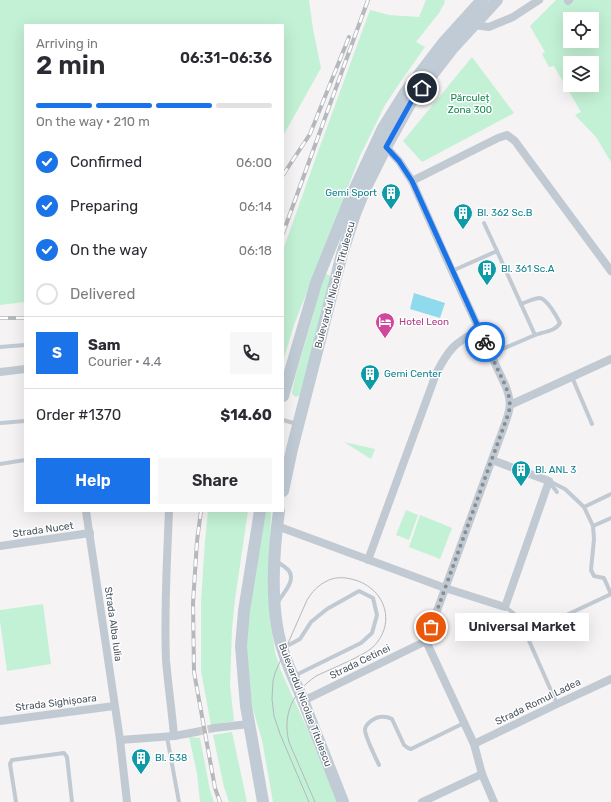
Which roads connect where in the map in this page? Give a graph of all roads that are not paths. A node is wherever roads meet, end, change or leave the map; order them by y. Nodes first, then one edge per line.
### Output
1 (482, 0) edge
2 (497, 0) edge
3 (539, 0) edge
4 (474, 25) junction
5 (386, 147) junction
6 (412, 181) junction
7 (484, 223) dead end
8 (497, 251) junction
9 (452, 271) junction
10 (611, 271) edge
11 (521, 304) junction
12 (479, 330) junction
13 (535, 335) junction
14 (24, 345) edge
15 (0, 347) edge
16 (491, 354) junction
17 (611, 359) edge
18 (24, 369) edge
19 (0, 372) edge
20 (572, 377) junction
21 (284, 393) edge
22 (510, 405) junction
23 (284, 420) edge
24 (24, 421) edge
25 (1, 423) dead end
26 (299, 424) junction
27 (592, 424) dead end
28 (24, 460) edge
29 (492, 460) junction
30 (0, 464) edge
31 (549, 481) junction
32 (284, 486) edge
33 (558, 492) dead end
34 (611, 494) edge
35 (584, 507) junction
36 (86, 512) edge
37 (169, 512) edge
38 (260, 512) edge
39 (279, 512) edge
40 (611, 518) edge
41 (277, 526) junction
42 (593, 526) junction
43 (90, 534) junction
44 (0, 546) edge
45 (275, 560) junction
46 (368, 560) junction
47 (445, 588) junction
48 (611, 594) edge
49 (275, 607) junction
50 (506, 607) junction
51 (549, 617) dead end
52 (522, 624) junction
53 (526, 634) junction
54 (426, 640) junction
55 (280, 641) junction
56 (611, 679) edge
57 (295, 681) junction
58 (303, 701) junction
59 (557, 704) junction
60 (114, 706) junction
61 (0, 721) edge
62 (465, 723) junction
63 (249, 724) junction
64 (214, 728) tunnel mouth
65 (196, 732) tunnel mouth
66 (171, 736) junction
67 (120, 740) junction
68 (474, 744) junction
69 (379, 765) dead end
70 (482, 774) junction
71 (16, 802) edge
72 (72, 802) edge
73 (127, 802) edge
74 (179, 802) edge
75 (263, 802) edge
76 (343, 802) edge
77 (422, 802) edge
78 (494, 802) edge

1 - 21 main road, Bulevardul Nicolae Titulescu
2 - 4 main road, Bulevardul Nicolae Titulescu
3 - 4 street
4 - 5 main road, Bulevardul Nicolae Titulescu
5 - 6 street
5 - 26 main road, Bulevardul Nicolae Titulescu
6 - 9 street
6 - 10 street
7 - 8 lane
8 - 9 lane
8 - 11 lane
9 - 12 street
11 - 13 lane
11 - 13 lane
12 - 16 street
12 - 46 street
13 - 16 lane
14 - 15 lane
16 - 22 street
17 - 20 street
18 - 19 street
20 - 22 street
20 - 27 lane
22 - 29 street
23 - 26 lane
24 - 25 lane
26 - 32 main road, Bulevardul Nicolae Titulescu
28 - 30 lane
29 - 31 street
29 - 47 street
31 - 33 lane
31 - 35 lane
31 - 50 street
34 - 35 lane
35 - 42 lane
36 - 43 street, Strada Alba Iulia
37 - 66 street
38 - 63 main road
39 - 41 main road, Bulevardul Nicolae Titulescu
40 - 42 lane
41 - 45 main road, Bulevardul Nicolae Titulescu
41 - 46 street
42 - 48 lane
43 - 44 street, Strada Nucet
43 - 60 street, Strada Alba Iulia
45 - 49 main road, Bulevardul Nicolae Titulescu
45 - 49 lane
46 - 47 street
47 - 50 street
47 - 54 street
48 - 53 lane
49 - 55 main road, Bulevardul Nicolae Titulescu
50 - 52 lane
51 - 52 lane
52 - 53 lane
53 - 59 lane
54 - 58 street, Strada Cetinei
54 - 62 street
55 - 57 main road, Bulevardul Nicolae Titulescu
55 - 57 lane
56 - 59 street, Strada Romul Ladea
57 - 58 main road, Bulevardul Nicolae Titulescu
58 - 76 main road, Bulevardul Nicolae Titulescu
59 - 68 street, Strada Romul Ladea
60 - 61 street, Strada Sighișoara
60 - 67 street, Strada Alba Iulia
62 - 68 street
62 - 69 lane
63 - 64 street
63 - 75 main road
65 - 66 street
66 - 67 street
66 - 74 lane
67 - 73 street, Strada Alba Iulia
68 - 70 street
70 - 77 street
70 - 78 street
71 - 72 lane

